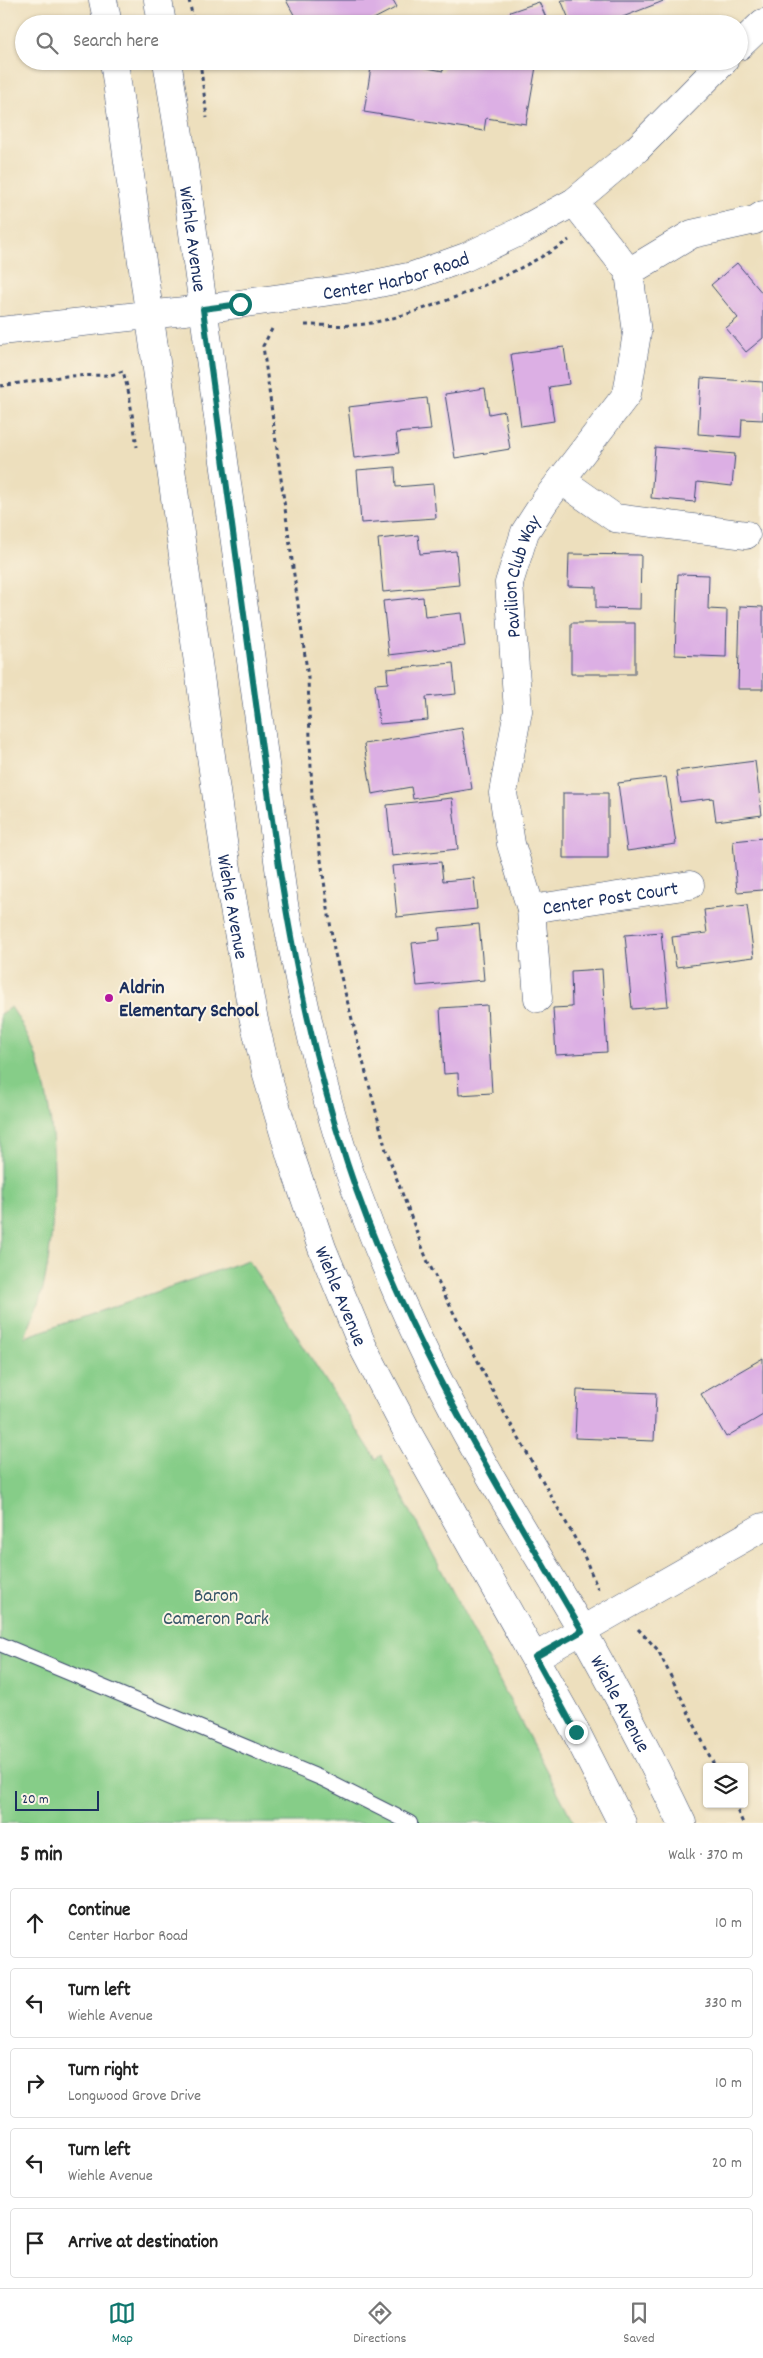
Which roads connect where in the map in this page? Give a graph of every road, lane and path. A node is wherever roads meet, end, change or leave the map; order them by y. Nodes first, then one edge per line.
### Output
1 (103, 0) edge
2 (158, 0) edge
3 (189, 0) edge
4 (106, 15) edge
5 (160, 15) edge
6 (192, 15) edge
7 (763, 22) edge
8 (748, 37) edge
9 (115, 70) edge
10 (168, 70) edge
11 (715, 70) edge
12 (574, 202) junction
13 (763, 215) edge
14 (591, 224) junction
15 (629, 272) junction
16 (203, 309) junction
17 (150, 315) junction
18 (297, 325) dead end
19 (279, 327) dead end
20 (0, 331) edge
21 (123, 372) dead end
22 (0, 386) edge
23 (561, 480) junction
24 (746, 535) dead end
25 (690, 885) dead end
26 (531, 910) junction
27 (538, 998) dead end
28 (763, 1527) edge
29 (616, 1612) junction
30 (582, 1631) junction
31 (0, 1644) edge
32 (535, 1657) junction
33 (714, 1763) edge
34 (736, 1808) edge
35 (410, 1823) edge
36 (622, 1823) edge
37 (682, 1823) edge
38 (743, 1823) edge

1 - 4 main road
2 - 5 main road
3 - 6 path
7 - 8 main road
9 - 17 main road, Wiehle Avenue
10 - 16 main road, Wiehle Avenue
11 - 12 main road, Center Harbor Road
12 - 14 main road
12 - 16 main road, Center Harbor Road
13 - 15 main road
14 - 15 main road
14 - 18 path
15 - 23 main road, Pavilion Club Way
16 - 17 main road, Center Harbor Road
16 - 30 main road, Wiehle Avenue
17 - 20 main road, Center Harbor Road
17 - 32 main road, Wiehle Avenue
19 - 29 path
21 - 22 path
23 - 24 main road
23 - 26 main road, Pavilion Club Way
25 - 26 main road, Center Post Court
26 - 27 main road, Pavilion Club Way
28 - 29 main road
29 - 30 main road
29 - 33 path
30 - 32 main road
30 - 37 main road, Wiehle Avenue
31 - 35 lane
32 - 36 main road, Wiehle Avenue
34 - 38 path

